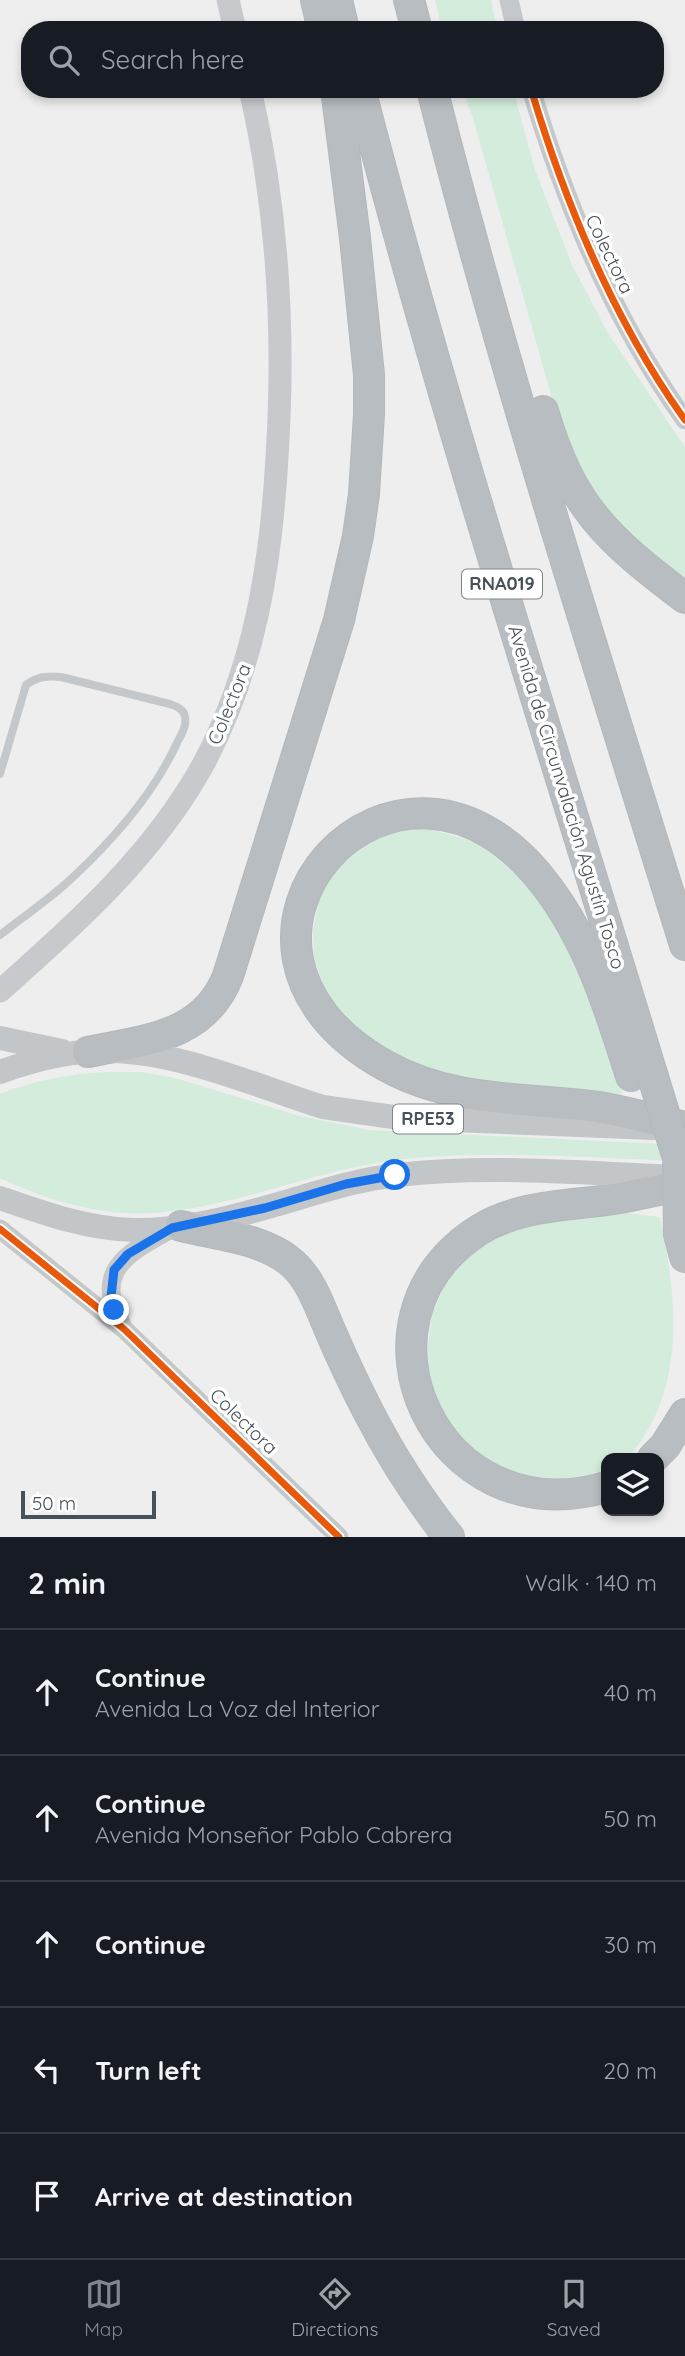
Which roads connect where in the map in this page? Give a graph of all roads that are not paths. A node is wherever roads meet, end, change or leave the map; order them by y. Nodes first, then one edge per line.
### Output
1 (228, 0) edge
2 (316, 0) edge
3 (337, 0) edge
4 (509, 0) edge
5 (233, 21) edge
6 (321, 21) edge
7 (342, 21) edge
8 (514, 21) edge
9 (252, 98) edge
10 (337, 98) edge
11 (362, 98) edge
12 (435, 98) edge
13 (444, 98) edge
14 (534, 98) edge
15 (685, 420) edge
16 (685, 598) edge
17 (0, 774) edge
18 (0, 935) edge
19 (685, 945) edge
20 (0, 990) edge
21 (0, 1038) edge
22 (80, 1052) junction
23 (0, 1072) edge
24 (642, 1076) junction
25 (683, 1158) edge
26 (0, 1198) edge
27 (177, 1227) junction
28 (0, 1229) edge
29 (682, 1246) edge
30 (124, 1329) junction
31 (685, 1414) edge
32 (658, 1453) edge
33 (601, 1488) edge
34 (339, 1537) edge
35 (449, 1537) edge

1 - 5 main road
2 - 6 highway
3 - 7 highway
4 - 8 street
9 - 20 main road, Colectora
10 - 22 highway
11 - 24 highway, Avenida de Circunvalación Agustín Tosco / RNA019
12 - 19 highway, RNA019
13 - 16 highway
14 - 15 street, Colectora
17 - 18 lane
21 - 22 main road
22 - 23 main road
22 - 25 main road, RPE53
24 - 25 highway, Avenida de Circunvalación Agustín Tosco / RNA019, bridge
24 - 25 highway
25 - 27 main road
25 - 29 highway, Avenida de Circunvalación Agustín Tosco, bridge
25 - 33 highway
26 - 27 main road
27 - 30 street
27 - 35 highway
28 - 30 street, Colectora
30 - 34 street, Colectora
31 - 32 highway

